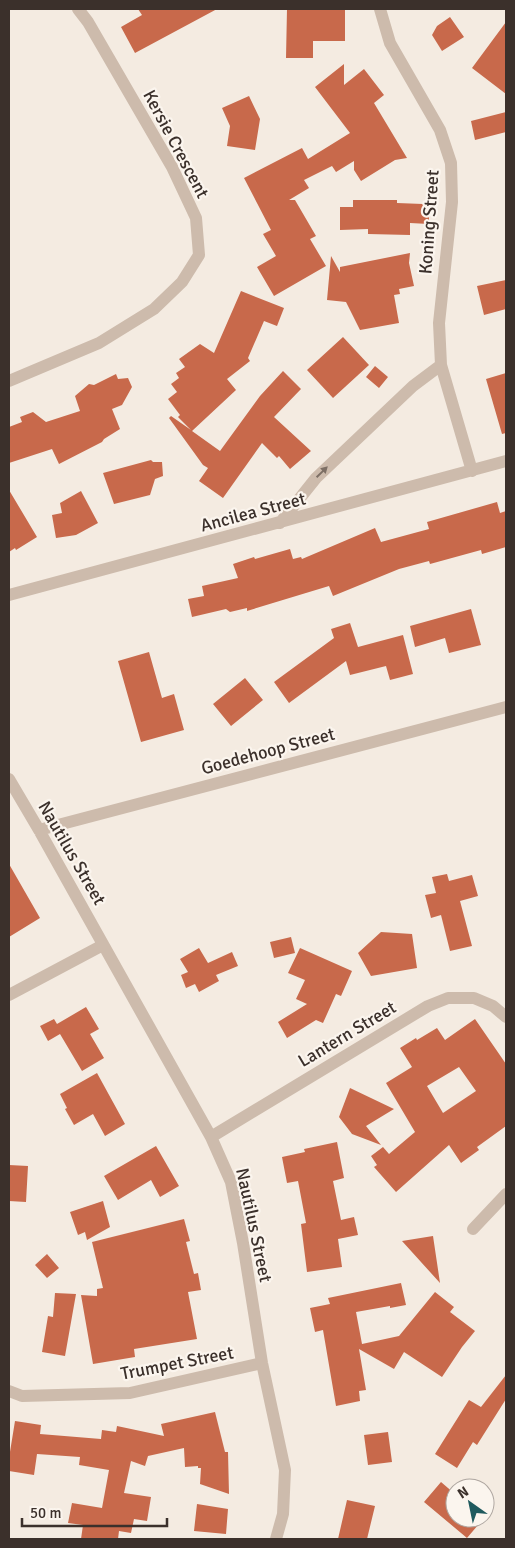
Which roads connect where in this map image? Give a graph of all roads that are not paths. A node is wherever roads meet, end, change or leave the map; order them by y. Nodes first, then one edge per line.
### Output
1 (78, 9) edge
2 (380, 9) edge
3 (441, 365) junction
4 (9, 381) edge
5 (506, 461) edge
6 (472, 471) junction
7 (280, 523) junction
8 (9, 596) edge
9 (506, 707) edge
10 (9, 779) edge
11 (39, 830) junction
12 (104, 945) junction
13 (9, 995) edge
14 (506, 1017) edge
15 (212, 1137) junction
16 (506, 1194) edge
17 (473, 1229) dead end
18 (262, 1363) junction
19 (9, 1391) edge
20 (276, 1539) edge

1 - 4 street, Kersie Crescent
2 - 3 street, Koning Street
3 - 6 street, Koning Street
7 -> 3 street
5 - 6 street, Ancilea Street
6 - 7 street, Ancilea Street
7 - 8 street, Ancilea Street
9 - 11 street, Goedehoop Street
10 - 11 street, Nautilus Street
11 - 12 street, Nautilus Street
12 - 13 street
12 - 15 street, Nautilus Street
14 - 15 street, Lantern Street
15 - 18 street, Nautilus Street
16 - 17 street
18 - 19 street, Trumpet Street
18 - 20 street, Nautilus Street

